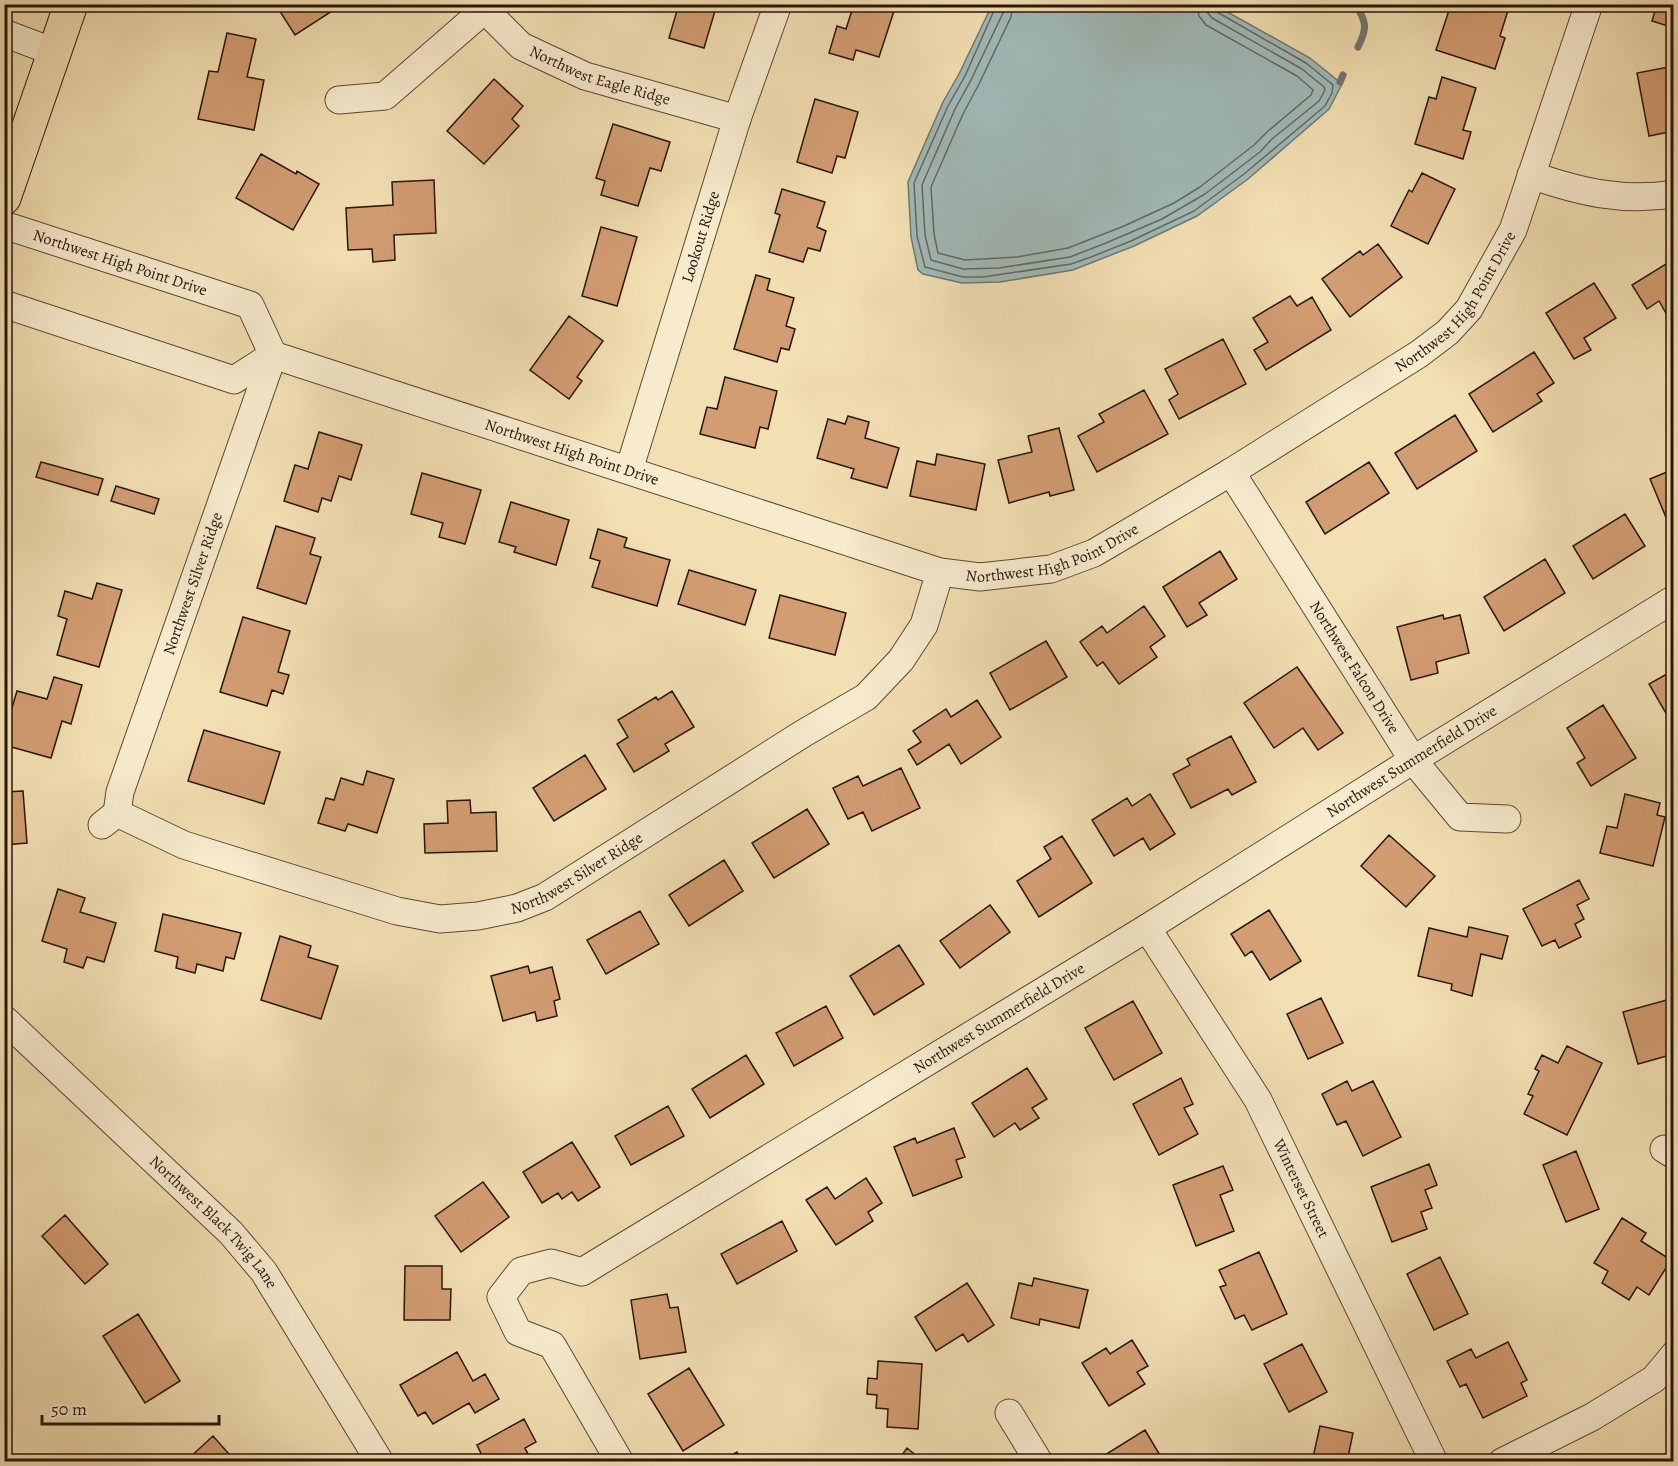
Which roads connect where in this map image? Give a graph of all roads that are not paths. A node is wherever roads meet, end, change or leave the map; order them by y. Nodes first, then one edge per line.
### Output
1 (70, 4) edge
2 (778, 4) edge
3 (1589, 4) edge
4 (482, 7) edge
5 (4, 33) edge
6 (54, 52) junction
7 (339, 100) dead end
8 (737, 119) junction
9 (1532, 175) junction
10 (1674, 194) edge
11 (4, 198) edge
12 (4, 225) edge
13 (4, 304) edge
14 (273, 355) junction
15 (629, 470) junction
16 (1231, 472) junction
17 (940, 572) junction
18 (1674, 599) edge
19 (1413, 760) junction
20 (1507, 819) dead end
21 (1147, 928) junction
22 (4, 1019) edge
23 (1674, 1355) edge
24 (1009, 1413) dead end
25 (380, 1461) edge
26 (620, 1461) edge
27 (1039, 1461) edge
28 (1434, 1461) edge
29 (1502, 1461) edge

1 - 6 main road
2 - 8 street, Lookout Ridge
3 - 9 street, Northwest High Point Drive
4 - 7 street
4 - 8 street, Northwest Eagle Ridge
5 - 6 street
6 - 11 main road
8 - 15 street, Lookout Ridge
9 - 10 street
9 - 16 street, Northwest High Point Drive
12 - 14 street, Northwest High Point Drive
13 - 14 street
14 - 15 street, Northwest High Point Drive
14 - 17 street, Northwest Silver Ridge
15 - 17 street, Northwest High Point Drive
16 - 17 street, Northwest High Point Drive
16 - 19 street, Northwest Falcon Drive
18 - 19 street, Northwest Summerfield Drive
19 - 20 street, Northwest Falcon Drive
19 - 21 street, Northwest Summerfield Drive
21 - 26 street, Northwest Summerfield Drive
21 - 28 street, Winterset Street
22 - 25 street, Northwest Black Twig Lane
23 - 29 street
24 - 27 street

